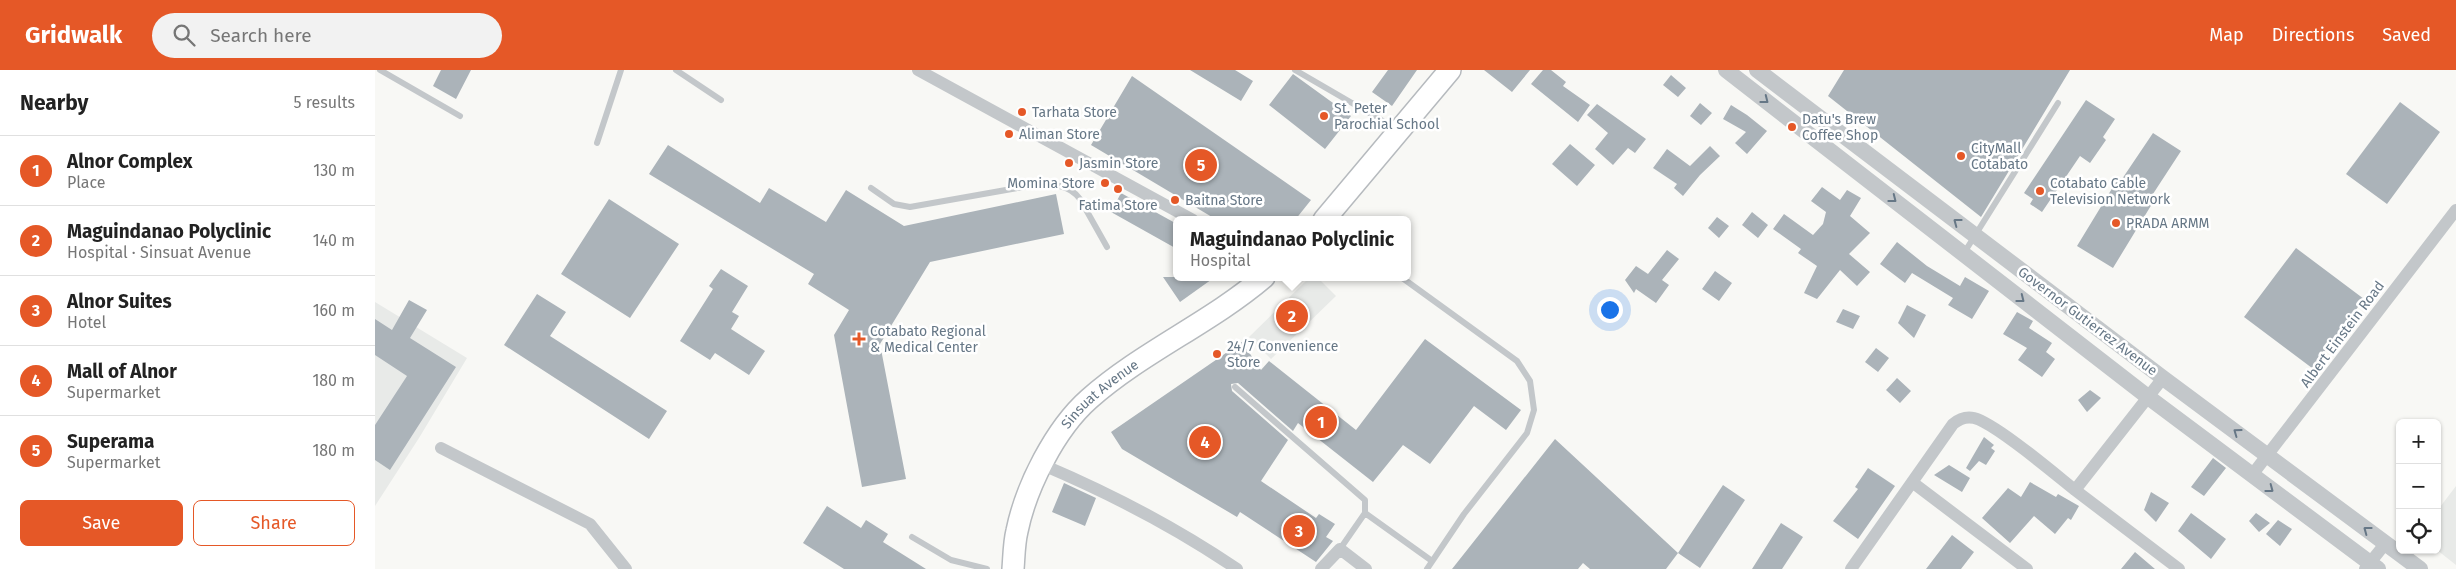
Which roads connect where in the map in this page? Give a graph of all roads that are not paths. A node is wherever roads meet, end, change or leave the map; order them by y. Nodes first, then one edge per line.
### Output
1 (380, 70) edge
2 (621, 70) edge
3 (676, 70) edge
4 (918, 70) edge
5 (1295, 70) edge
6 (1451, 70) edge
7 (1726, 70) edge
8 (1757, 70) edge
9 (721, 100) dead end
10 (2058, 103) dead end
11 (460, 116) dead end
12 (1399, 130) junction
13 (597, 143) dead end
14 (871, 188) dead end
15 (2456, 210) edge
16 (1186, 216) edge
17 (1327, 216) edge
18 (1976, 236) junction
19 (1107, 247) dead end
20 (1964, 254) junction
21 (1260, 281) edge
22 (1407, 281) edge
23 (2163, 378) junction
24 (1235, 386) dead end
25 (2148, 397) junction
26 (441, 448) dead end
27 (2268, 455) junction
28 (1043, 465) junction
29 (2252, 476) junction
30 (1912, 482) junction
31 (2075, 490) junction
32 (1365, 513) junction
33 (912, 537) dead end
34 (2385, 544) junction
35 (1341, 549) junction
36 (1432, 561) junction
37 (2371, 567) edge
38 (626, 569) edge
39 (987, 569) edge
40 (1013, 569) edge
41 (1237, 569) edge
42 (1321, 569) edge
43 (1366, 569) edge
44 (1427, 569) edge
45 (1851, 569) edge
46 (2027, 569) edge
47 (2179, 569) edge
48 (2420, 569) edge

1 - 11 lane
2 - 13 lane
3 - 9 lane
4 - 16 street
5 - 12 lane
6 - 12 main road
7 -> 20 street, Governor Gutierrez Avenue
18 -> 8 street, Governor Gutierrez Avenue
10 - 18 lane
12 - 17 main road
14 - 19 lane
15 - 27 street, Albert Einstein Road
18 - 20 lane
18 - 23 street, Governor Gutierrez Avenue
20 -> 25 street, Governor Gutierrez Avenue
21 - 28 main road, Sinsuat Avenue
22 - 36 lane
23 - 25 street
27 -> 23 street, Governor Gutierrez Avenue
24 - 32 lane
25 - 29 street, Governor Gutierrez Avenue
25 - 31 street
26 - 38 street
27 - 29 street, Albert Einstein Road
34 -> 27 street, Governor Gutierrez Avenue
28 - 40 main road, Sinsuat Avenue
28 - 41 street
29 -> 37 street, Governor Gutierrez Avenue
30 - 31 street
30 - 45 street
30 - 46 street
31 - 47 street
32 - 35 lane
32 - 36 lane
33 - 39 lane
34 - 37 street
34 - 48 street, Governor Gutierrez Avenue
35 - 42 street
35 - 43 street
36 - 44 lane

